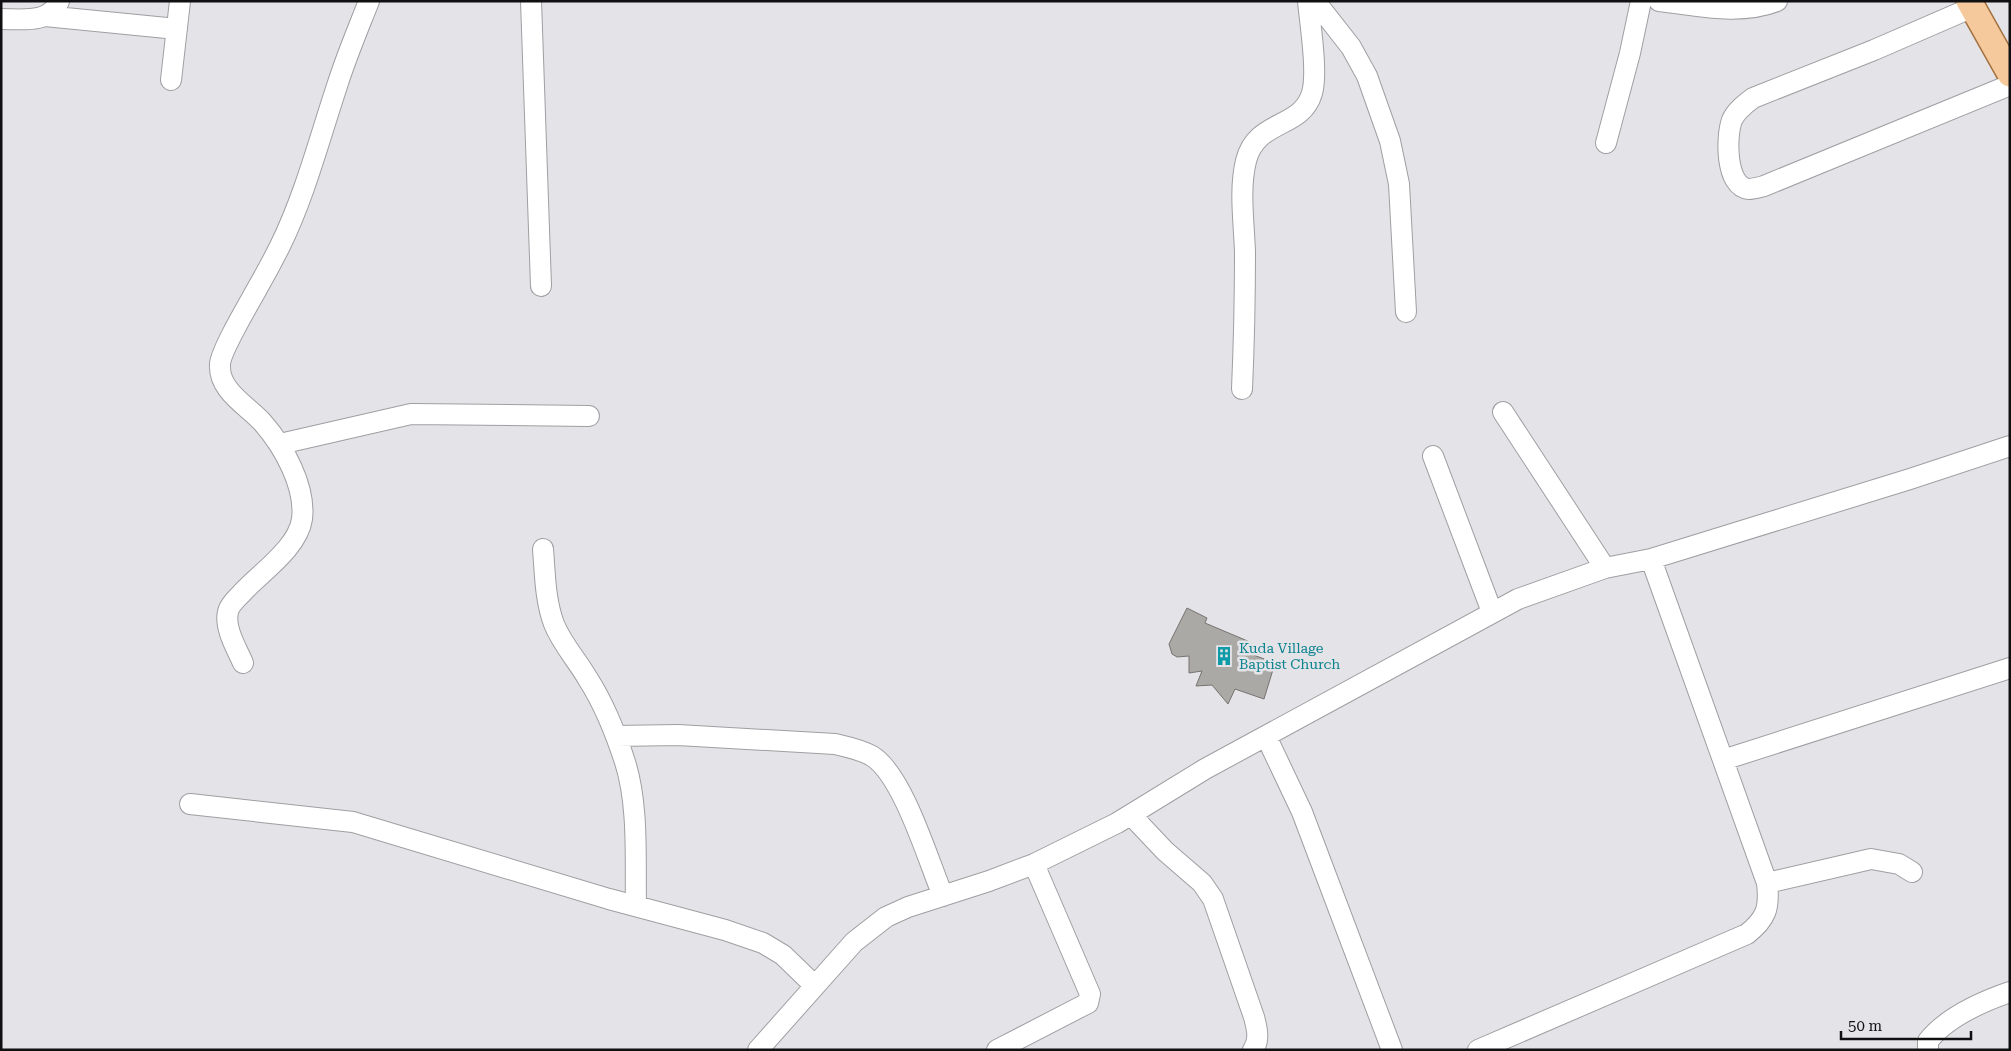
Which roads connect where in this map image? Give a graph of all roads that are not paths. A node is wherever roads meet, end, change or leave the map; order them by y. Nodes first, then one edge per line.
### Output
1 (60, 1) edge
2 (180, 1) edge
3 (369, 1) edge
4 (531, 1) edge
5 (1308, 1) edge
6 (1315, 1) edge
7 (1641, 1) edge
8 (1659, 1) edge
9 (1777, 1) edge
10 (1971, 4) edge
11 (45, 16) junction
12 (1, 19) edge
13 (177, 29) junction
14 (2010, 74) edge
15 (171, 80) dead end
16 (2010, 85) edge
17 (1606, 143) dead end
18 (541, 286) dead end
19 (1406, 312) dead end
20 (1242, 390) dead end
21 (1503, 412) dead end
22 (589, 416) dead end
23 (280, 444) junction
24 (2010, 446) edge
25 (1433, 456) dead end
26 (543, 549) dead end
27 (1651, 559) junction
28 (1605, 568) junction
29 (1492, 612) junction
30 (243, 662) dead end
31 (2010, 668) edge
32 (616, 736) junction
33 (1266, 736) junction
34 (1723, 760) junction
35 (190, 804) dead end
36 (1131, 816) junction
37 (1034, 864) junction
38 (1912, 872) dead end
39 (1767, 883) junction
40 (943, 896) junction
41 (636, 906) junction
42 (815, 986) junction
43 (2010, 992) edge
44 (758, 1050) edge
45 (997, 1050) edge
46 (1253, 1050) edge
47 (1392, 1050) edge
48 (1478, 1050) edge
49 (1928, 1050) edge

1 - 11 street
2 - 13 street
3 - 23 street
4 - 18 street
5 - 20 street
6 - 19 street
7 - 17 street
8 - 9 street
10 - 14 main road
10 - 16 street
11 - 12 street
11 - 13 street
13 - 15 street
21 - 28 street
22 - 23 street
23 - 30 street
24 - 27 street
25 - 29 street
26 - 32 street
27 - 28 street
27 - 34 street
28 - 29 street
29 - 33 street
31 - 34 street
32 - 40 street
32 - 41 street
33 - 36 street
33 - 47 street
34 - 39 street
35 - 41 street
36 - 37 street
36 - 46 street
37 - 40 street
37 - 45 street
38 - 39 street
39 - 48 street
40 - 42 street
41 - 42 street
42 - 44 street
43 - 49 street

